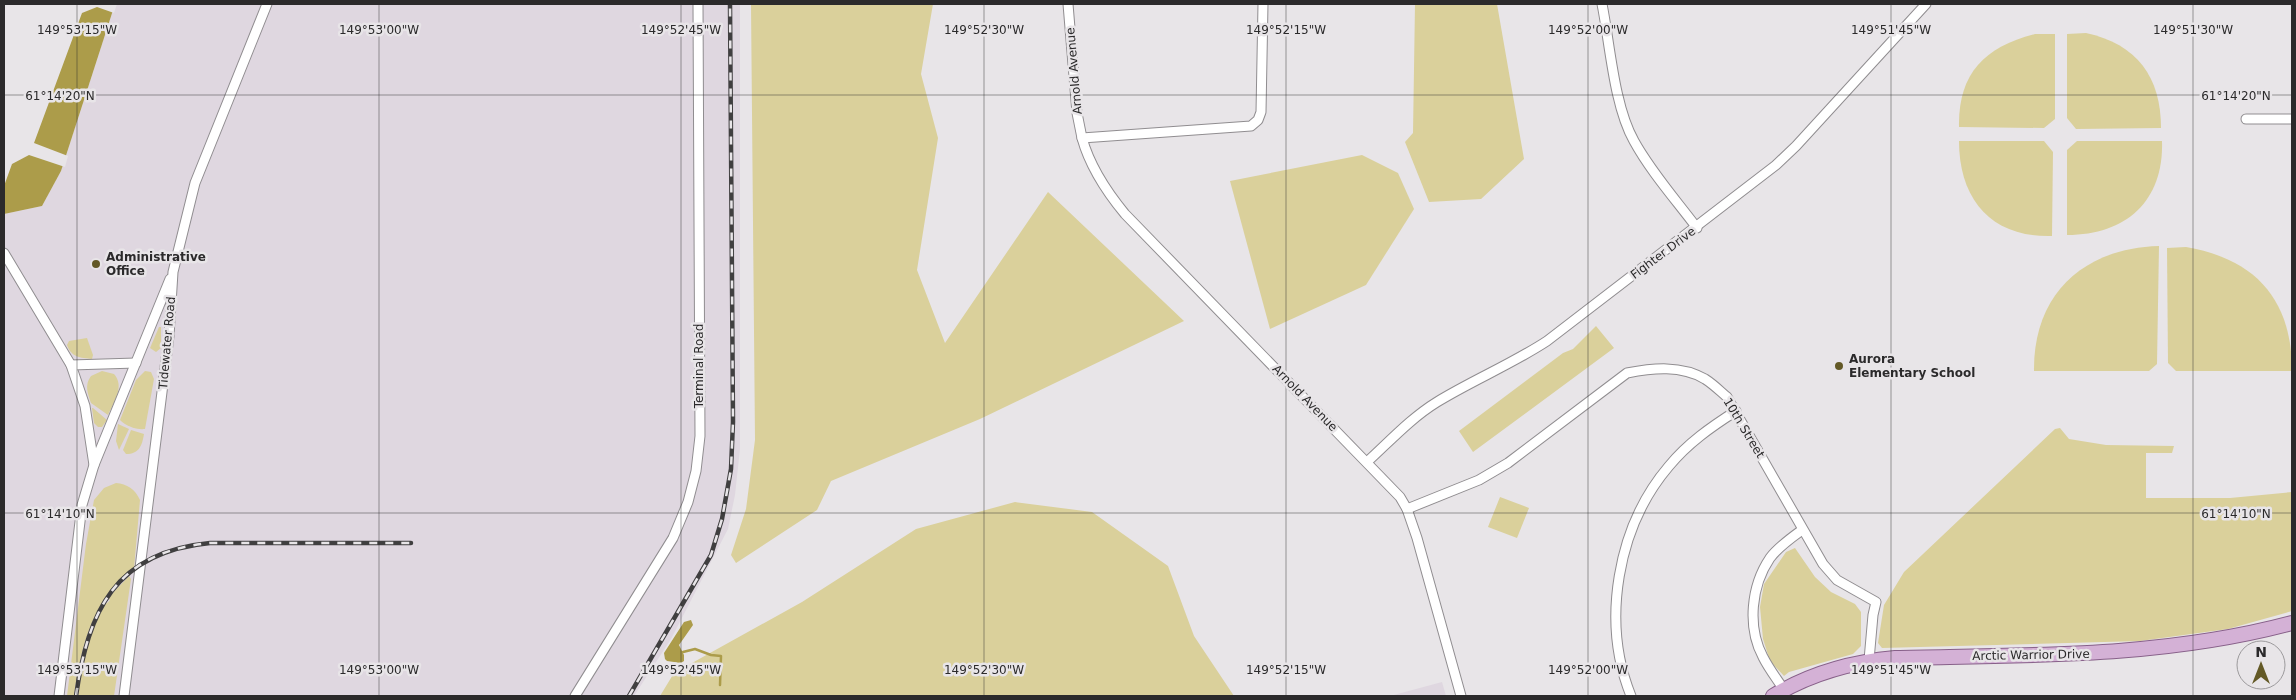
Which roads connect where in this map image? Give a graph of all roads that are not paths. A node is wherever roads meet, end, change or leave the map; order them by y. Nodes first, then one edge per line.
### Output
1 (267, 4) edge
2 (698, 4) edge
3 (1068, 4) edge
4 (1263, 4) edge
5 (1602, 4) edge
6 (1926, 4) edge
7 (2246, 119) dead end
8 (2292, 119) edge
9 (1082, 138) junction
10 (1697, 228) junction
11 (4, 253) edge
12 (173, 272) junction
13 (136, 363) junction
14 (71, 365) junction
15 (1736, 411) junction
16 (1368, 462) junction
17 (94, 465) junction
18 (1407, 509) junction
19 (1802, 530) junction
20 (2292, 623) edge
21 (1869, 660) junction
22 (1779, 693) edge
23 (59, 696) edge
24 (124, 696) edge
25 (575, 696) edge
26 (1461, 696) edge
27 (1630, 696) edge

1 - 12 street, Tidewater Road
2 - 25 street, Terminal Road
3 - 9 street, Arnold Avenue
4 - 9 street
5 - 10 street
6 - 10 street, Fighter Drive
7 - 8 street
9 - 16 street, Arnold Avenue
10 - 16 street, Fighter Drive
11 - 14 street
12 - 13 street
12 - 24 street, Tidewater Road
13 - 14 street
13 - 17 street
14 - 17 street
15 - 18 street, 10th Street
15 - 19 street, 10th Street
15 - 27 street
16 - 18 street, Arnold Avenue
17 - 23 street
18 - 26 street, Arnold Avenue
19 - 21 street, 10th Street
19 - 22 street
20 - 21 main road, Arctic Warrior Drive
21 - 22 main road, Arctic Warrior Drive

